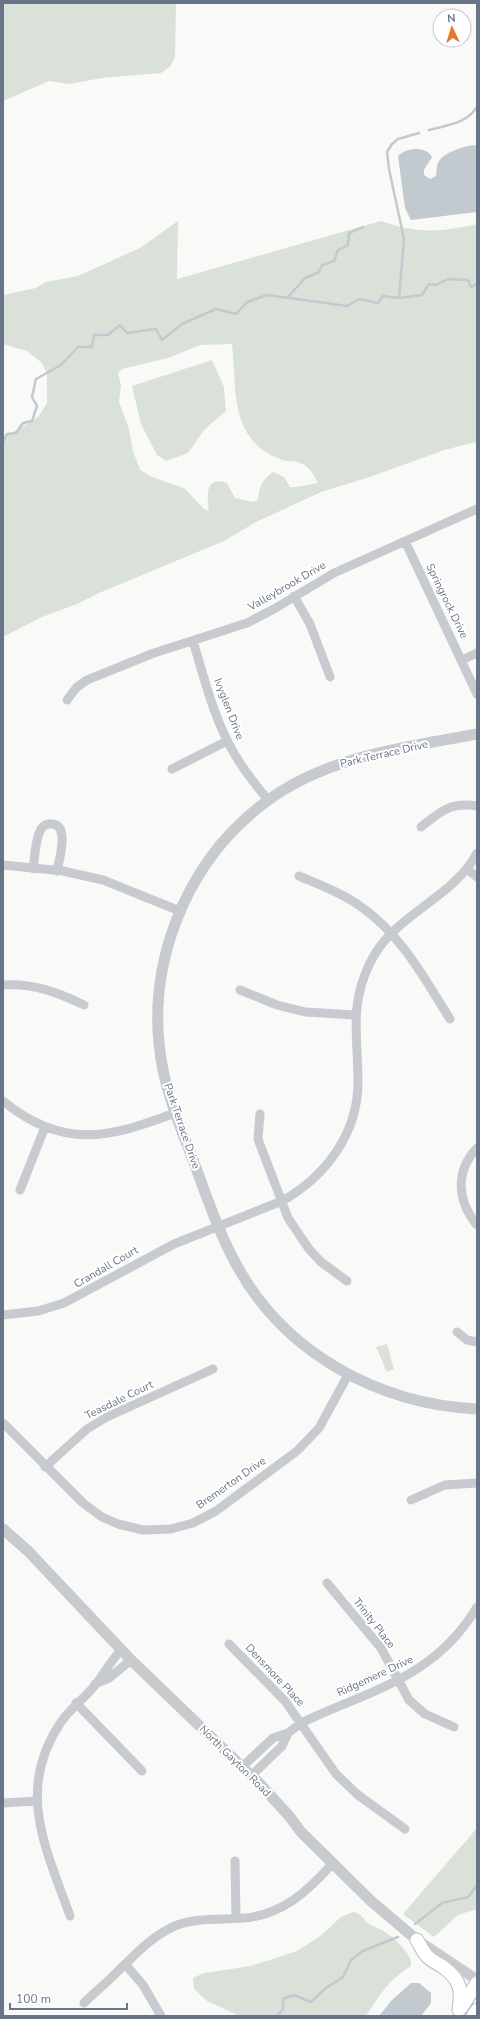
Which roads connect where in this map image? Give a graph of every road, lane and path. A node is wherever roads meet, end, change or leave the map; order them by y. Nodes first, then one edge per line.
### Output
1 (477, 509) edge
2 (405, 541) junction
3 (294, 596) junction
4 (193, 641) junction
5 (477, 653) edge
6 (462, 660) junction
7 (330, 677) dead end
8 (477, 694) edge
9 (67, 700) dead end
10 (477, 734) edge
11 (227, 741) junction
12 (172, 769) dead end
13 (268, 800) junction
14 (477, 806) edge
15 (422, 827) dead end
16 (477, 853) edge
17 (3, 865) edge
18 (33, 869) junction
19 (467, 869) junction
20 (58, 871) junction
21 (299, 876) dead end
22 (477, 877) edge
23 (180, 911) junction
24 (391, 933) junction
25 (3, 985) edge
26 (240, 990) dead end
27 (84, 1005) dead end
28 (355, 1015) junction
29 (450, 1019) dead end
30 (3, 1100) edge
31 (175, 1113) junction
32 (260, 1114) dead end
33 (45, 1127) junction
34 (477, 1148) edge
35 (20, 1190) dead end
36 (282, 1201) junction
37 (477, 1225) edge
38 (218, 1226) junction
39 (347, 1281) dead end
40 (3, 1314) edge
41 (457, 1332) dead end
42 (477, 1342) edge
43 (213, 1370) dead end
44 (348, 1375) junction
45 (477, 1409) edge
46 (3, 1423) edge
47 (46, 1467) junction
48 (477, 1483) edge
49 (411, 1500) dead end
50 (3, 1529) edge
51 (327, 1583) dead end
52 (477, 1607) edge
53 (229, 1644) dead end
54 (121, 1650) junction
55 (131, 1660) junction
56 (399, 1680) junction
57 (95, 1684) junction
58 (76, 1703) junction
59 (301, 1723) junction
60 (454, 1727) dead end
61 (288, 1733) junction
62 (242, 1767) junction
63 (142, 1771) dead end
64 (251, 1776) junction
65 (36, 1801) junction
66 (3, 1803) edge
67 (405, 1829) dead end
68 (235, 1861) dead end
69 (332, 1864) junction
70 (70, 1916) dead end
71 (236, 1918) junction
72 (417, 1940) junction
73 (125, 1964) junction
74 (477, 1981) edge
75 (84, 2003) dead end
76 (477, 2010) edge
77 (458, 2013) edge
78 (161, 2016) edge
79 (473, 2016) edge

1 - 2 street, Valleybrook Drive
2 - 3 street, Valleybrook Drive
2 - 6 street, Springrock Drive
3 - 4 street, Valleybrook Drive
3 - 7 street
4 - 9 street, Valleybrook Drive
4 - 11 street, Ivyglen Drive
5 - 6 street
6 - 8 street, Springrock Drive
10 - 13 street, Park Terrace Drive
11 - 12 street
11 - 13 street, Ivyglen Drive
13 - 23 street, Park Terrace Drive
14 - 15 street
16 - 19 street, Crandall Court
17 - 18 street
18 - 20 street
18 - 20 street
19 - 22 street
19 - 24 street, Crandall Court
20 - 23 street
21 - 24 street
23 - 31 street, Park Terrace Drive
24 - 28 street, Crandall Court
24 - 29 street
25 - 27 street
26 - 28 street
28 - 36 street, Crandall Court
30 - 33 street
31 - 33 street
31 - 38 street, Park Terrace Drive
32 - 36 street
33 - 35 street
34 - 37 street
36 - 38 street, Crandall Court
36 - 39 street
38 - 40 street, Crandall Court
38 - 44 street, Park Terrace Drive
41 - 42 street
43 - 47 street, Teasdale Court
44 - 45 street, Park Terrace Drive
44 - 47 street, Bremerton Drive
46 - 47 street, Bremerton Drive
48 - 49 street
50 - 54 street, North Gayton Road
51 - 56 street, Trinity Place
52 - 56 street, Ridgemere Drive
53 - 59 street, Densmore Place
54 - 55 street, North Gayton Road
54 - 57 street
55 - 57 street
55 - 62 street, North Gayton Road
56 - 59 street, Ridgemere Drive
56 - 60 street, Trinity Place
57 - 58 street
58 - 63 street
58 - 65 street
59 - 61 street, Ridgemere Drive
59 - 67 street, Densmore Place
61 - 62 street, Ridgemere Drive
61 - 64 street, Ridgemere Drive
62 - 64 street, North Gayton Road
64 - 69 street, North Gayton Road
65 - 66 street
65 - 70 street
68 - 71 street
69 - 71 street
69 - 72 street, North Gayton Road
71 - 73 street
72 - 74 street, North Gayton Road
72 - 77 main road
73 - 75 street
73 - 78 street
74 - 77 main road
76 - 79 main road

